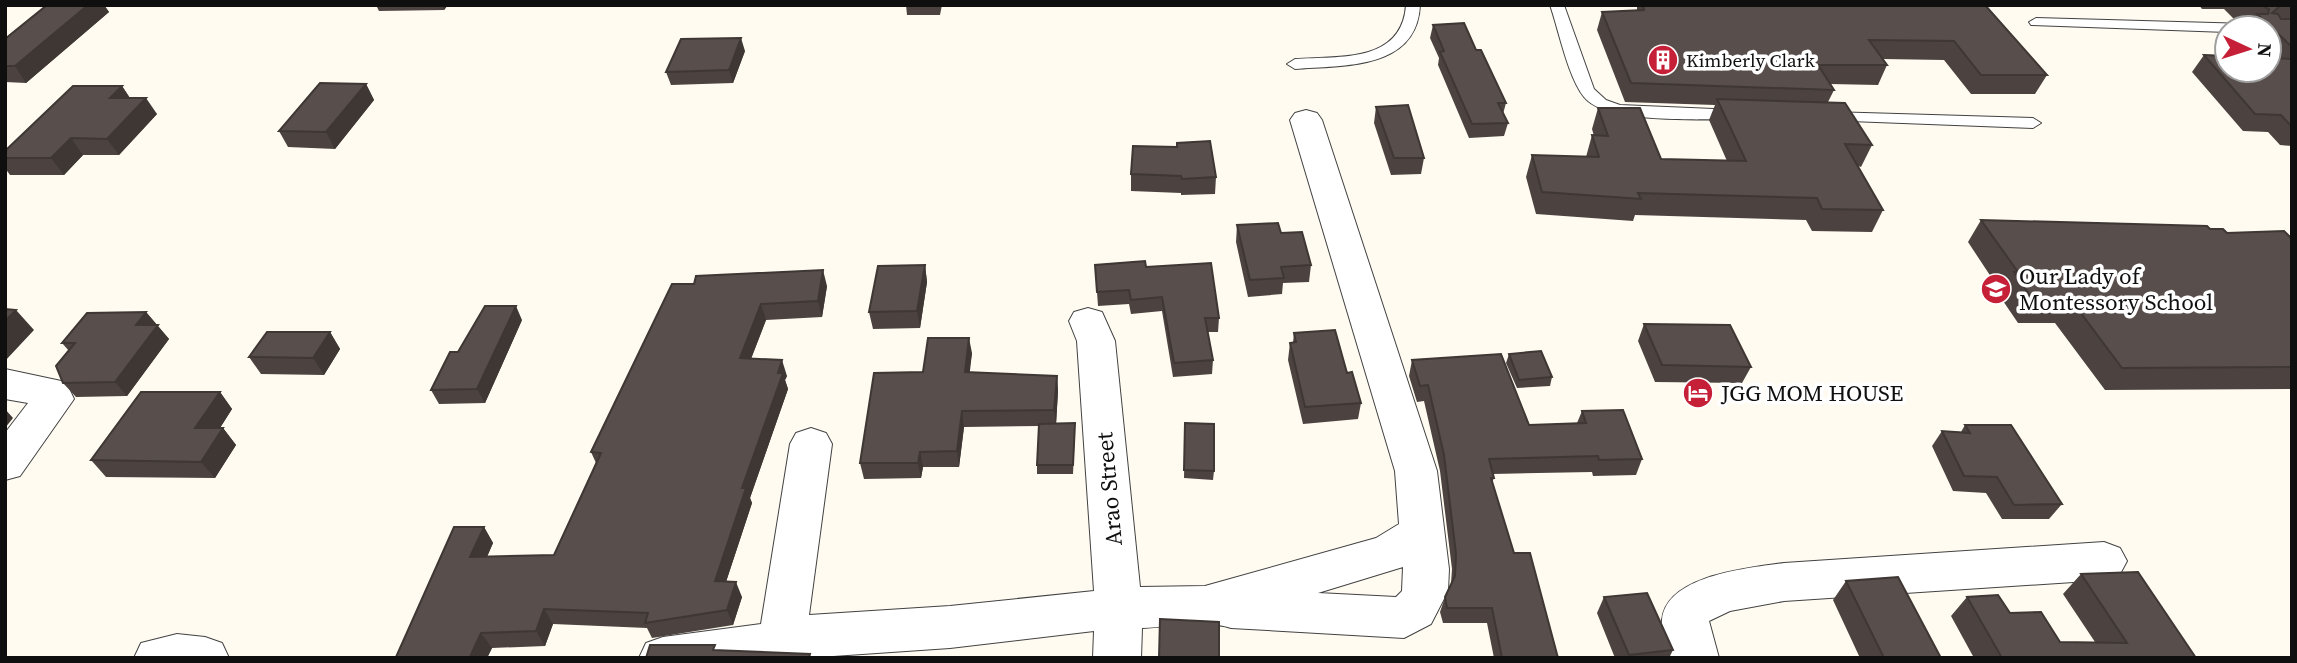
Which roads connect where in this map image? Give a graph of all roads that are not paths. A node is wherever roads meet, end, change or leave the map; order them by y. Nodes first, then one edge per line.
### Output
1 (1413, 5) edge
2 (1557, 5) edge
3 (2036, 22) dead end
4 (2213, 27) edge
5 (1295, 64) dead end
6 (1752, 115) edge
7 (1819, 117) edge
8 (1307, 120) dead end
9 (2034, 123) dead end
10 (1088, 321) dead end
11 (5, 384) edge
12 (811, 444) dead end
13 (5, 464) edge
14 (1422, 532) junction
15 (2104, 561) dead end
16 (1205, 606) junction
17 (1119, 608) junction
18 (754, 649) edge
19 (158, 658) edge
20 (205, 658) edge
21 (663, 658) edge
22 (1117, 658) edge
23 (1695, 658) edge

1 - 5 lane
2 - 6 lane
3 - 4 lane
7 - 9 lane
8 - 14 street
10 - 17 street, Arao Street
11 - 13 street
12 - 18 street
14 - 16 street
14 - 16 street
15 - 23 street
16 - 17 street
17 - 18 street
17 - 22 street, Arao Street
18 - 21 street
19 - 20 street

